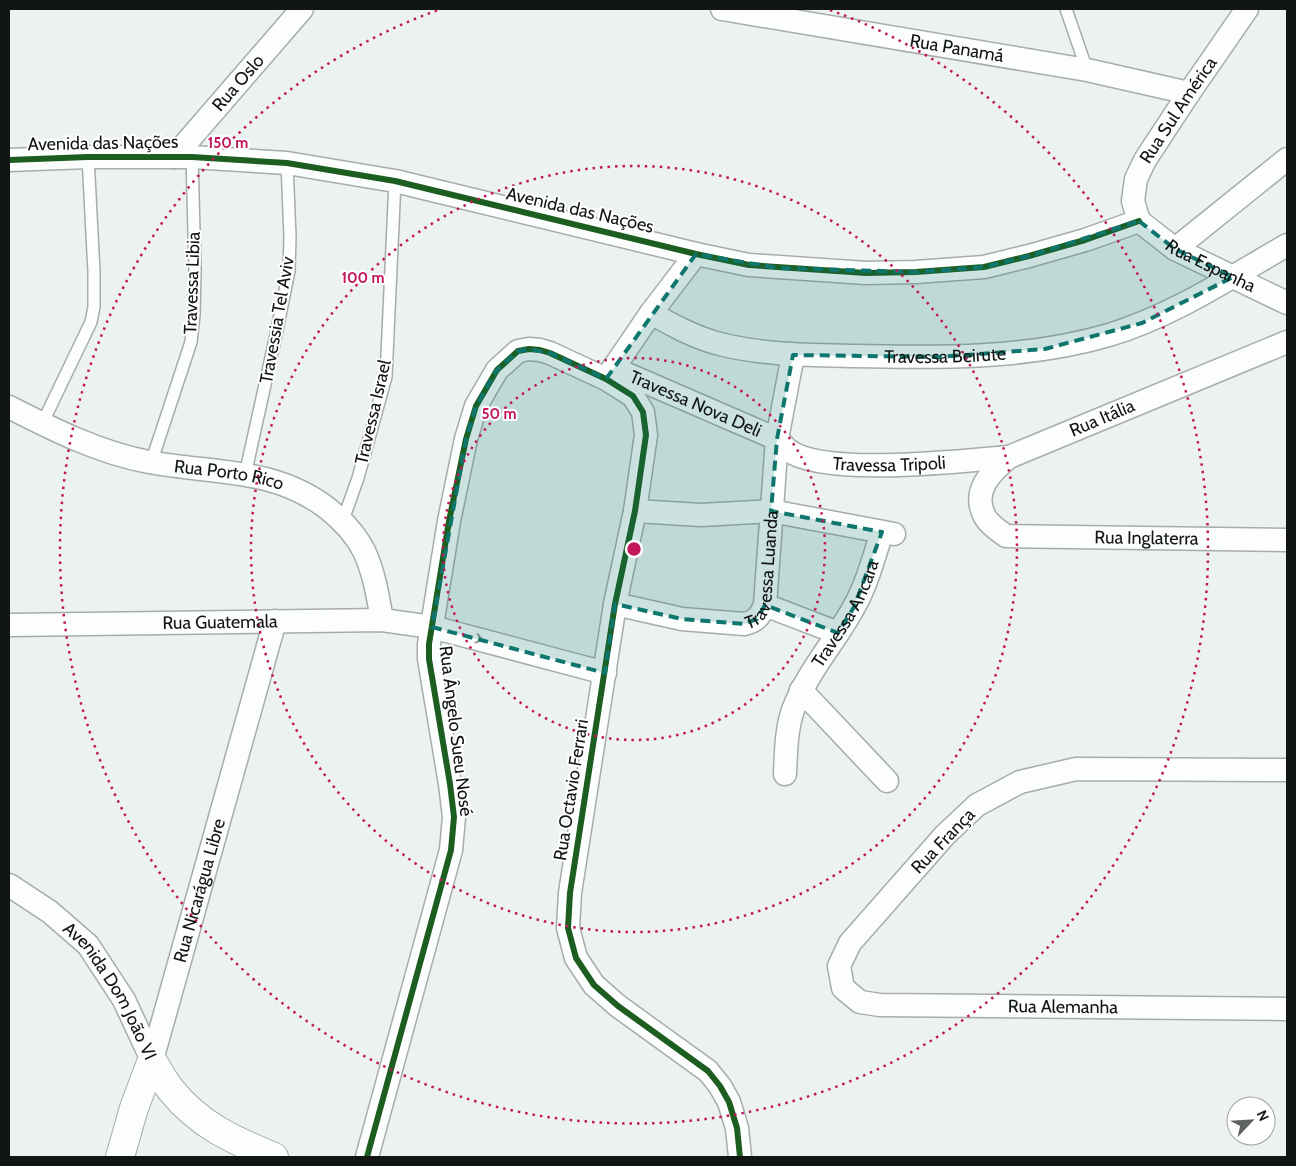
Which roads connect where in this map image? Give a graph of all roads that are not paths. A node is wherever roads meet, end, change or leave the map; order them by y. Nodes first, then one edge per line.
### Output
1 (302, 9) edge
2 (722, 9) edge
3 (1066, 9) edge
4 (1247, 9) edge
5 (1087, 70) junction
6 (1188, 93) junction
7 (88, 157) junction
8 (183, 157) junction
9 (1287, 159) edge
10 (9, 160) edge
11 (287, 163) junction
12 (395, 182) junction
13 (1139, 221) junction
14 (1287, 246) edge
15 (1176, 249) junction
16 (696, 254) junction
17 (1233, 277) junction
18 (1287, 303) edge
19 (651, 313) junction
20 (1287, 342) edge
21 (793, 355) junction
22 (609, 374) junction
23 (9, 407) edge
24 (42, 424) junction
25 (778, 439) junction
26 (1009, 457) junction
27 (151, 462) junction
28 (245, 475) junction
29 (635, 511) junction
30 (771, 511) junction
31 (343, 520) junction
32 (1006, 536) joint
33 (1287, 540) edge
34 (615, 604) junction
35 (765, 605) junction
36 (382, 620) junction
37 (274, 621) junction
38 (9, 625) edge
39 (432, 627) junction
40 (838, 633) junction
41 (605, 673) junction
42 (801, 690) junction
43 (1287, 770) edge
44 (785, 774) dead end
45 (887, 781) dead end
46 (9, 885) edge
47 (843, 988) joint
48 (1287, 1009) edge
49 (152, 1060) junction
50 (120, 1157) edge
51 (274, 1157) edge
52 (367, 1157) edge
53 (740, 1157) edge

1 - 8 street, Rua Oslo
2 - 5 street, Rua Panamá
3 - 5 lane
4 - 6 street, Rua Sul América
5 - 6 street, Rua Panamá
6 - 13 street, Rua Sul América
7 - 8 street, Avenida das Nações
7 - 10 street, Avenida das Nações
7 - 24 lane
8 - 11 street, Avenida das Nações
8 - 27 lane, Travessa Libia
9 - 15 street
11 - 12 street, Avenida das Nações
11 - 28 lane, Travessia Tel Aviv
12 - 16 street, Avenida das Nações
12 - 31 lane, Travessa Israel
13 - 15 street, Rua Espanha
13 - 16 street, Avenida das Nações
14 - 17 street, Travessa Beirute
15 - 17 street, Rua Espanha
16 - 19 street
17 - 18 street, Rua Espanha
17 - 21 street, Travessa Beirute
19 - 21 street, Travessa Beirute
19 - 22 street
20 - 26 street, Rua Itália
21 - 25 street, Travessa Luanda
22 - 25 street, Travessa Nova Deli
22 - 29 street, Rua Octavio Ferrari
22 - 39 street, Rua Ângelo Sueu Nosé
23 - 24 street, Rua Porto Rico
24 - 27 street, Rua Porto Rico
25 - 26 street, Travessa Tripoli
25 - 30 street, Travessa Luanda
26 - 32 street, Rua Itália
27 - 28 street, Rua Porto Rico
28 - 31 street, Rua Porto Rico
29 - 30 street
29 - 34 street, Rua Octavio Ferrari
30 - 35 street, Travessa Luanda
30 - 40 street, Travessa Ancara
31 - 36 street, Rua Porto Rico
32 - 33 street, Rua Inglaterra
34 - 35 street, Travessa Luanda
34 - 41 street, Rua Octavio Ferrari
35 - 40 street
36 - 37 street, Rua Guatemala
36 - 39 street, Rua Guatemala
37 - 38 street, Rua Guatemala
37 - 49 street, Rua Nicarágua Libre
39 -> 41 street, Rua Guatemala
39 - 52 street, Rua Ângelo Sueu Nosé
40 - 42 street, Travessa Ancara
41 - 53 street, Rua Octavio Ferrari
42 - 44 street, Travessa Ancara
42 - 45 street
43 - 47 street, Rua França
46 - 49 street, Avenida Dom João VI
47 - 48 street, Rua Alemanha
49 - 50 street, Rua Nicarágua Libre
49 - 51 street, Avenida Dom João VI

